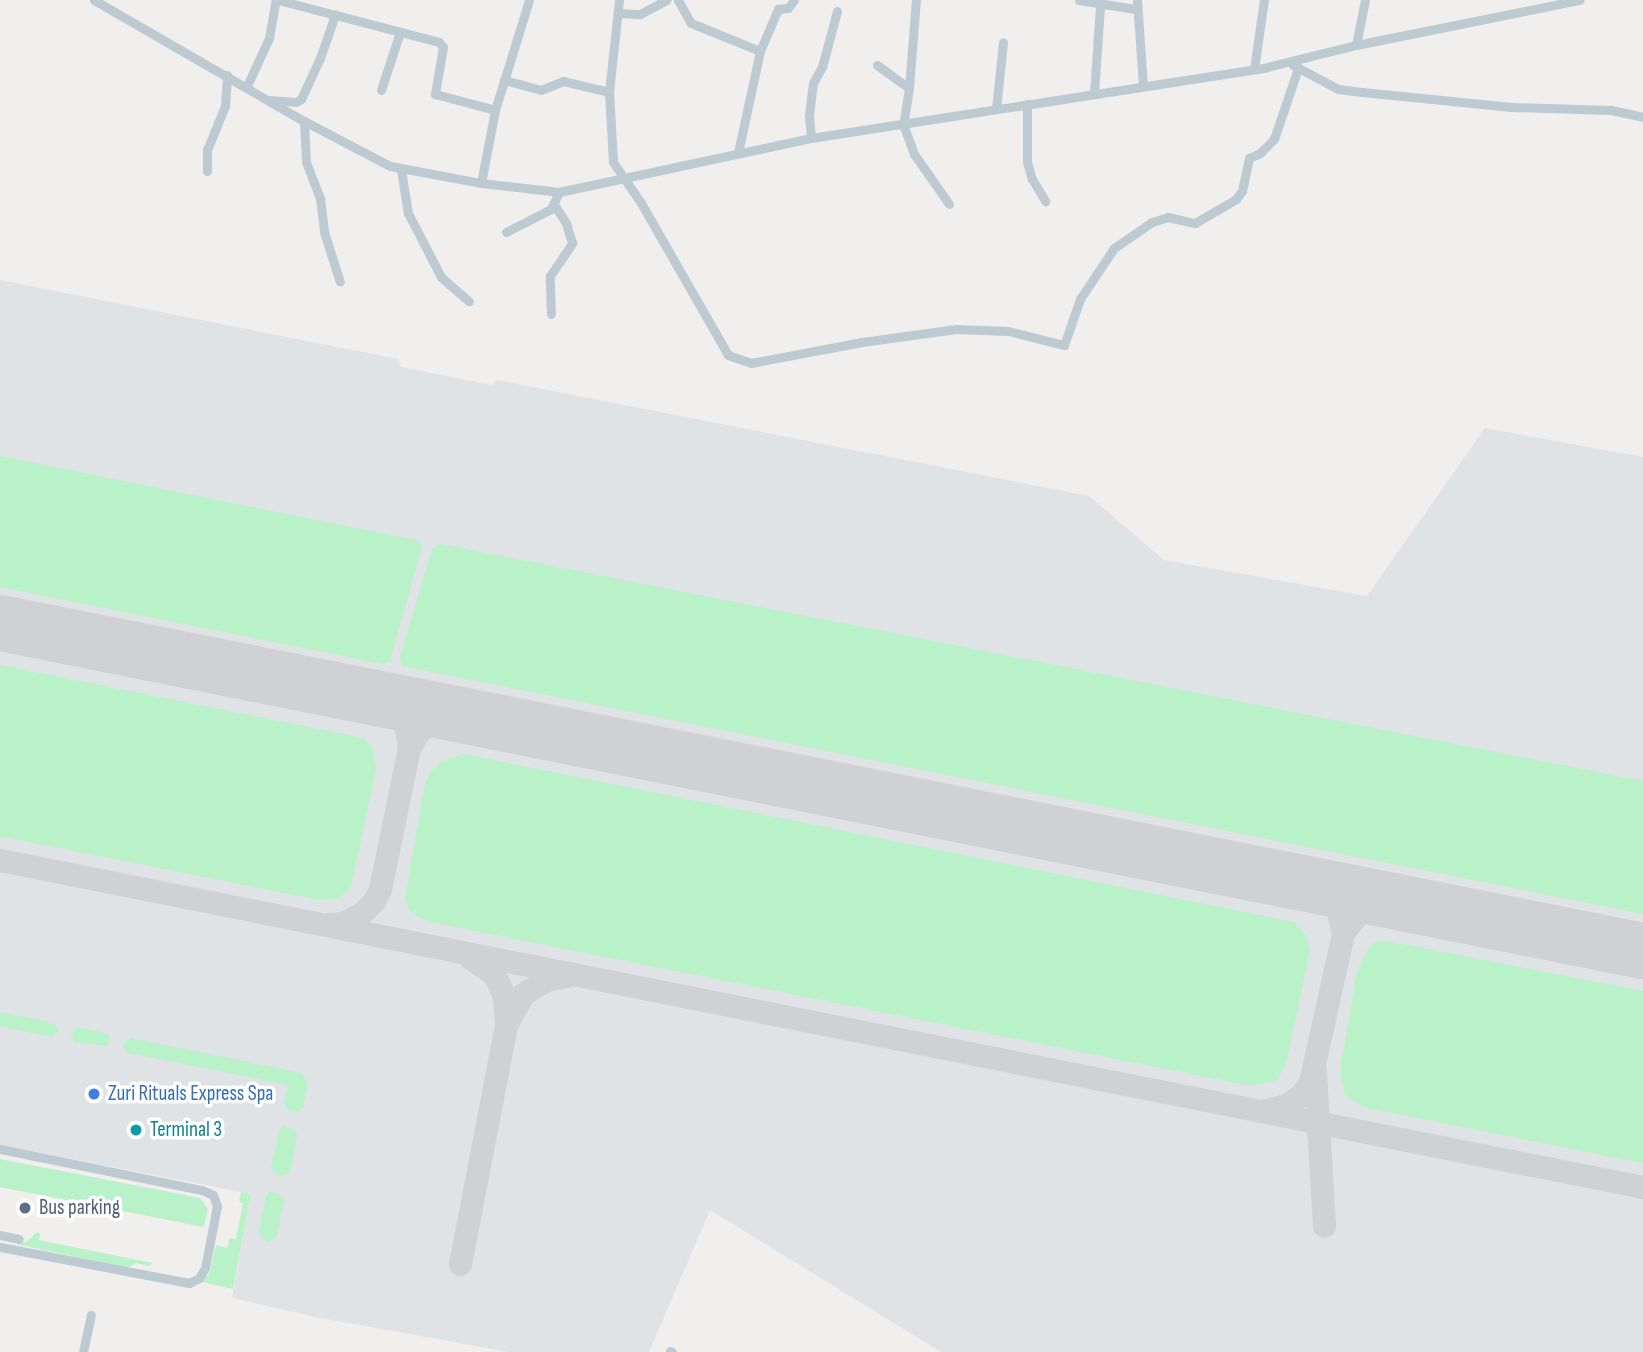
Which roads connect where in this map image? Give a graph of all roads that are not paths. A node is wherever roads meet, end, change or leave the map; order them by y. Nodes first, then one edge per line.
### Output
1 (94, 0) edge
2 (277, 0) edge
3 (529, 0) edge
4 (619, 0) edge
5 (666, 0) edge
6 (678, 0) edge
7 (794, 0) edge
8 (916, 0) edge
9 (1079, 0) edge
10 (1264, 0) edge
11 (1365, 0) edge
12 (1580, 0) edge
13 (105, 3) edge
14 (1136, 4) edge
15 (1100, 5) junction
16 (837, 11) dead end
17 (618, 13) junction
18 (335, 15) junction
19 (400, 32) junction
20 (1003, 43) dead end
21 (1356, 45) junction
22 (760, 51) junction
23 (1289, 63) junction
24 (877, 65) dead end
25 (1298, 68) junction
26 (1254, 69) junction
27 (228, 75) junction
28 (504, 80) junction
29 (247, 86) junction
30 (1143, 86) junction
31 (909, 88) junction
32 (381, 90) dead end
33 (609, 92) junction
34 (1094, 94) junction
35 (267, 100) junction
36 (1027, 104) junction
37 (996, 108) junction
38 (495, 110) junction
39 (1643, 117) edge
40 (304, 121) junction
41 (902, 124) junction
42 (811, 138) junction
43 (738, 153) junction
44 (401, 170) junction
45 (207, 171) dead end
46 (623, 176) junction
47 (481, 183) junction
48 (559, 192) junction
49 (1045, 201) dead end
50 (949, 204) dead end
51 (555, 206) junction
52 (506, 232) dead end
53 (340, 282) dead end
54 (469, 301) dead end
55 (551, 314) dead end
56 (0, 1149) edge
57 (0, 1235) edge
58 (19, 1239) dead end
59 (0, 1247) edge
60 (91, 1315) dead end
61 (83, 1352) edge

1 - 13 street
2 - 18 street
2 - 29 street
3 - 28 street
4 - 17 street
5 - 17 street
6 - 22 street
7 - 22 street
8 - 31 street
9 - 15 street
10 - 26 street
11 - 21 street
12 - 21 street
13 - 27 street
14 - 15 street
14 - 30 street
15 - 34 street
16 - 42 street
17 - 33 street
18 - 19 street
18 - 35 street
19 - 32 street
19 - 38 street
20 - 37 street
21 - 23 street
22 - 43 street
23 - 25 street
23 - 26 street
24 - 31 street
25 - 39 street
25 - 46 street
26 - 30 street
27 - 29 street
27 - 45 street
28 - 33 street
28 - 38 street
29 - 35 street
30 - 34 street
31 - 41 street
33 - 46 street
34 - 36 street
35 - 40 street
36 - 37 street
36 - 49 street
37 - 41 street
38 - 47 street
40 - 44 street
40 - 53 street
41 - 42 street
41 - 50 street
42 - 43 street
43 - 46 street
44 - 47 street
44 - 54 street
46 - 48 street
47 - 48 street
48 - 51 street
51 - 52 street
51 - 55 street
56 - 59 street
57 - 58 street
60 - 61 street

